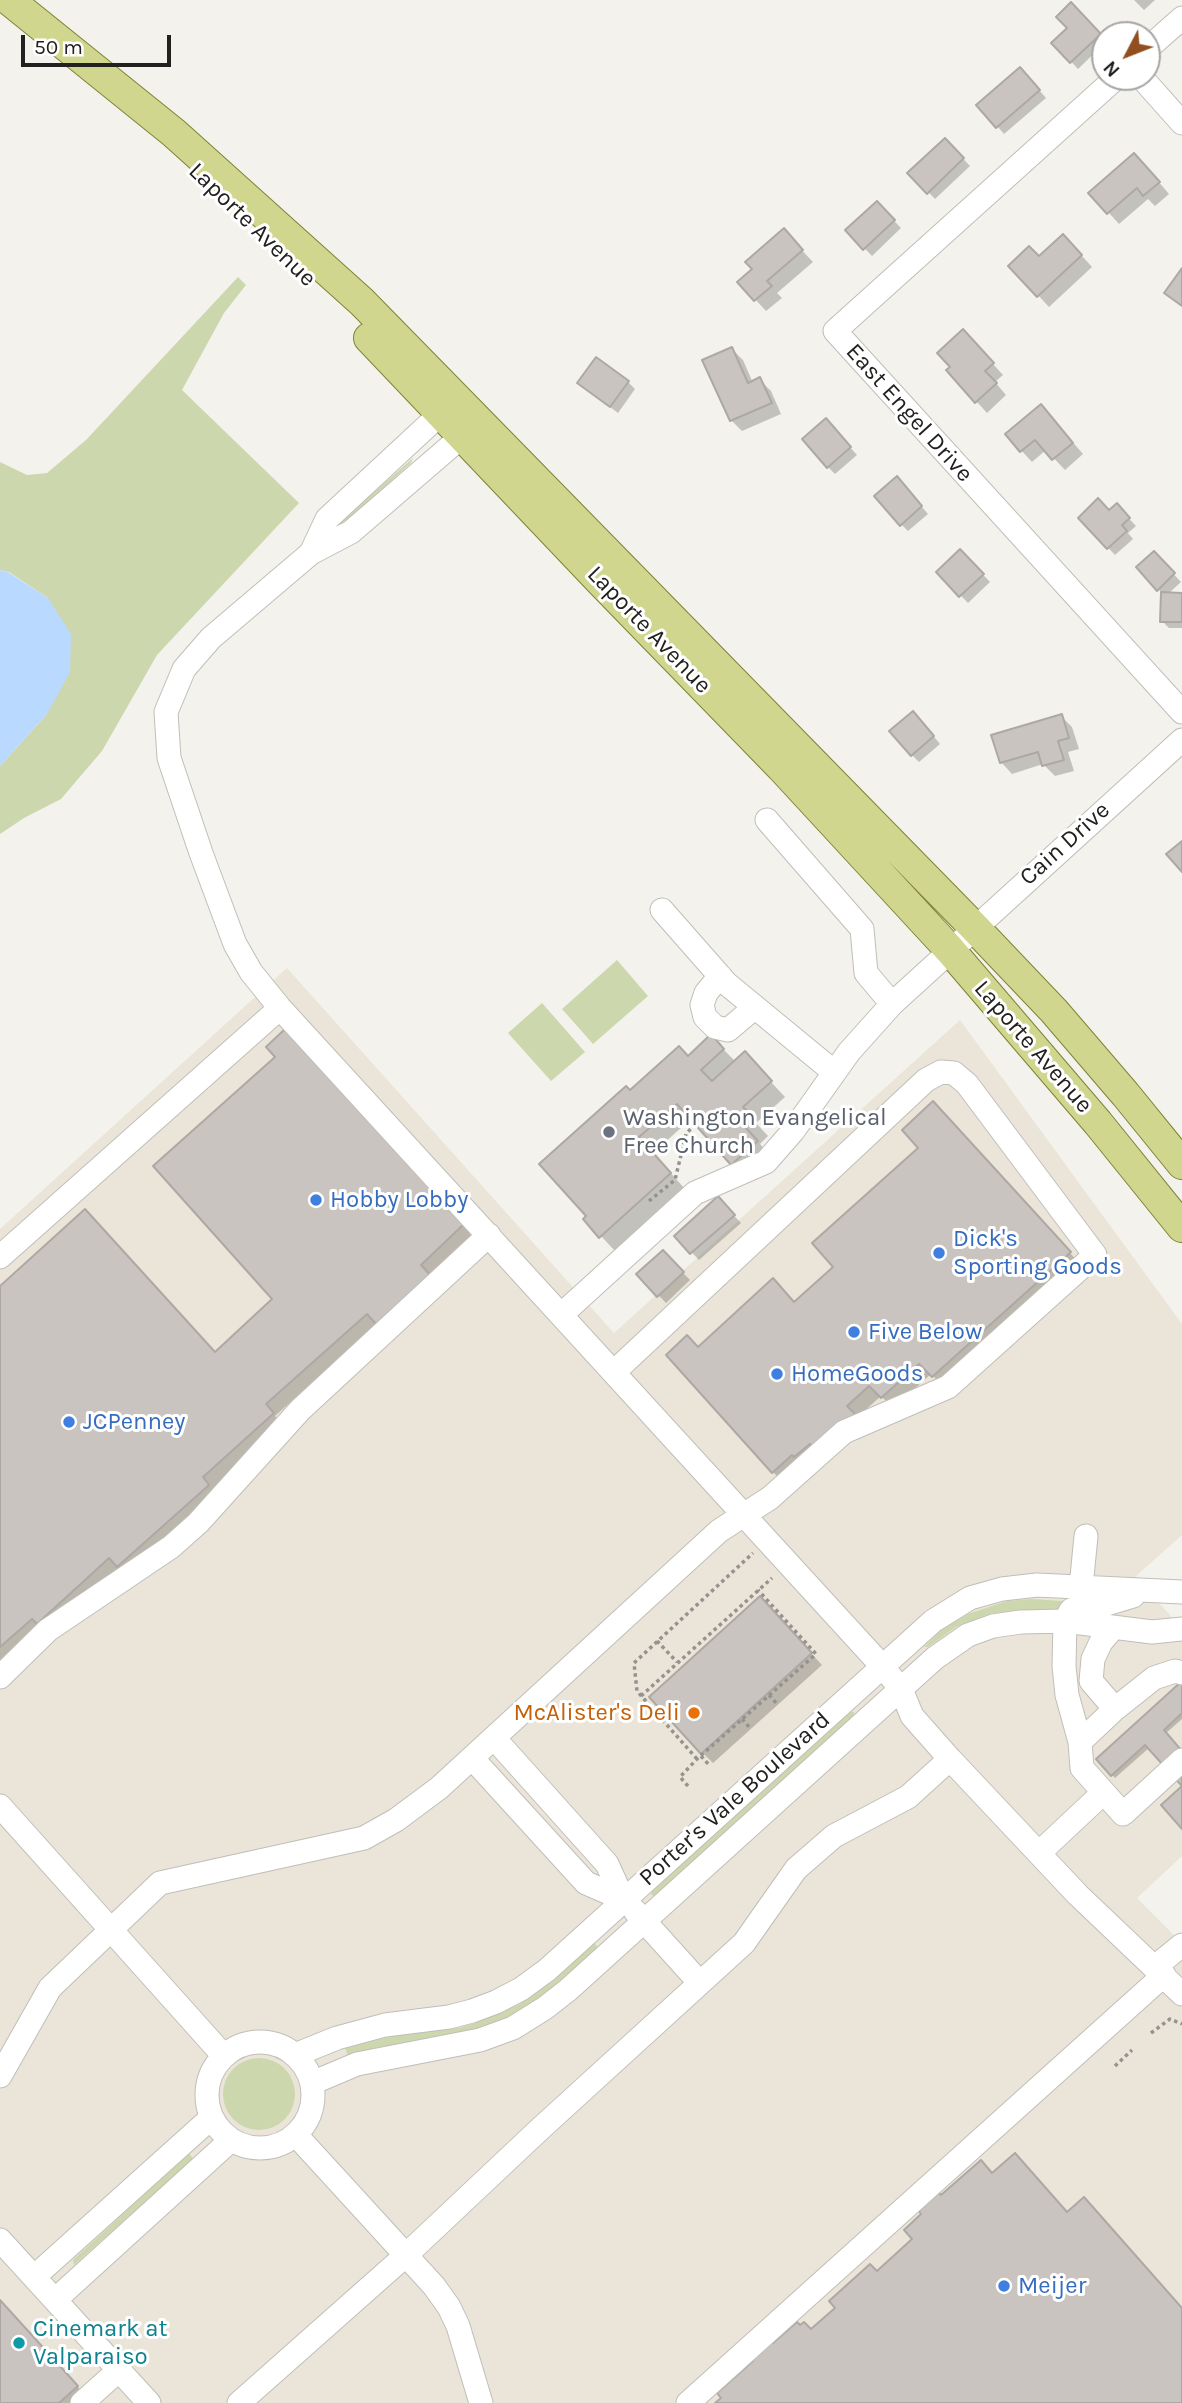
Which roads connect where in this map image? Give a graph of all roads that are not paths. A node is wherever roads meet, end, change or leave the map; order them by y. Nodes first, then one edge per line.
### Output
1 (9, 0) edge
2 (1182, 18) edge
3 (1161, 37) edge
4 (1101, 91) edge
5 (1153, 91) edge
6 (1182, 123) edge
7 (449, 406) junction
8 (471, 428) junction
9 (311, 553) junction
10 (1182, 712) edge
11 (1182, 740) edge
12 (767, 820) dead end
13 (662, 910) dead end
14 (974, 927) junction
15 (950, 950) junction
16 (720, 976) junction
17 (892, 1004) junction
18 (754, 1008) junction
19 (280, 1009) junction
20 (834, 1072) junction
21 (1182, 1164) edge
22 (1182, 1227) edge
23 (489, 1235) junction
24 (0, 1257) edge
25 (561, 1315) junction
26 (614, 1373) junction
27 (744, 1514) junction
28 (1086, 1536) dead end
29 (1081, 1587) junction
30 (1149, 1591) junction
31 (1182, 1592) edge
32 (1065, 1621) junction
33 (1113, 1628) junction
34 (1182, 1629) edge
35 (882, 1666) junction
36 (1182, 1672) edge
37 (0, 1677) edge
38 (901, 1689) junction
39 (1115, 1709) junction
40 (494, 1738) junction
41 (1080, 1742) junction
42 (472, 1758) junction
43 (950, 1759) junction
44 (1182, 1760) edge
45 (1103, 1793) junction
46 (0, 1806) edge
47 (1039, 1853) junction
48 (623, 1899) junction
49 (644, 1922) junction
50 (111, 1930) junction
51 (1182, 1945) edge
52 (1160, 1971) junction
53 (700, 1983) junction
54 (1182, 1993) edge
55 (295, 2055) junction
56 (223, 2056) junction
57 (0, 2076) edge
58 (312, 2083) junction
59 (211, 2118) junction
60 (296, 2135) junction
61 (231, 2140) junction
62 (0, 2239) edge
63 (405, 2256) junction
64 (34, 2277) junction
65 (55, 2300) junction
66 (119, 2370) junction
67 (82, 2403) edge
68 (149, 2403) edge
69 (239, 2403) edge
70 (481, 2403) edge
71 (688, 2403) edge

1 - 7 main road, Laporte Avenue
2 - 3 street
4 - 10 street, East Engel Drive
5 - 6 street
7 - 8 main road, Laporte Avenue
7 - 9 street
8 - 9 street
8 - 14 main road, Laporte Avenue
8 - 15 main road, Laporte Avenue
9 - 19 street
11 - 14 street, Cain Drive
12 - 17 street
13 - 16 street
14 - 15 street, Cain Drive
14 - 21 main road, Laporte Avenue
15 - 17 street, Cain Drive
15 - 22 main road, Laporte Avenue
16 - 18 street
16 - 18 street
17 - 20 street, Cain Drive
18 - 20 street
19 - 23 street
19 - 24 street
20 - 25 street, Cain Drive
23 - 25 street
23 - 37 street
25 - 26 street
26 - 27 street
26 - 27 street
27 - 35 street
27 - 40 street
28 - 29 street
29 - 30 street, Porter's Vale Boulevard
29 - 35 street, Porter's Vale Boulevard
30 - 31 street, Porter's Vale Boulevard
30 - 32 street
32 - 33 street, Porter's Vale Boulevard
32 - 38 street, Porter's Vale Boulevard
32 - 41 street
33 - 34 street, Porter's Vale Boulevard
33 - 39 street
35 - 38 street
35 - 48 street, Porter's Vale Boulevard
36 - 39 street
38 - 43 street
38 - 49 street, Porter's Vale Boulevard
39 - 41 street
40 - 42 street
40 - 48 street
41 - 45 street
42 - 48 street
42 - 50 street
43 - 47 street
43 - 53 street
44 - 45 street
45 - 47 street
46 - 50 street
47 - 52 street
48 - 49 street
48 - 55 street, Porter's Vale Boulevard
49 - 53 street
49 - 58 street, Porter's Vale Boulevard
50 - 56 street
50 - 57 street
51 - 52 street
52 - 54 street
52 - 71 street
53 - 63 street
55 - 56 street
55 - 58 street
56 - 59 street
58 - 60 street
59 - 61 street
59 - 64 street
60 - 61 street
60 - 63 street
61 - 65 street
62 - 64 street
63 - 69 street
63 - 70 street
64 - 65 street
65 - 66 street
66 - 67 street
66 - 68 street

